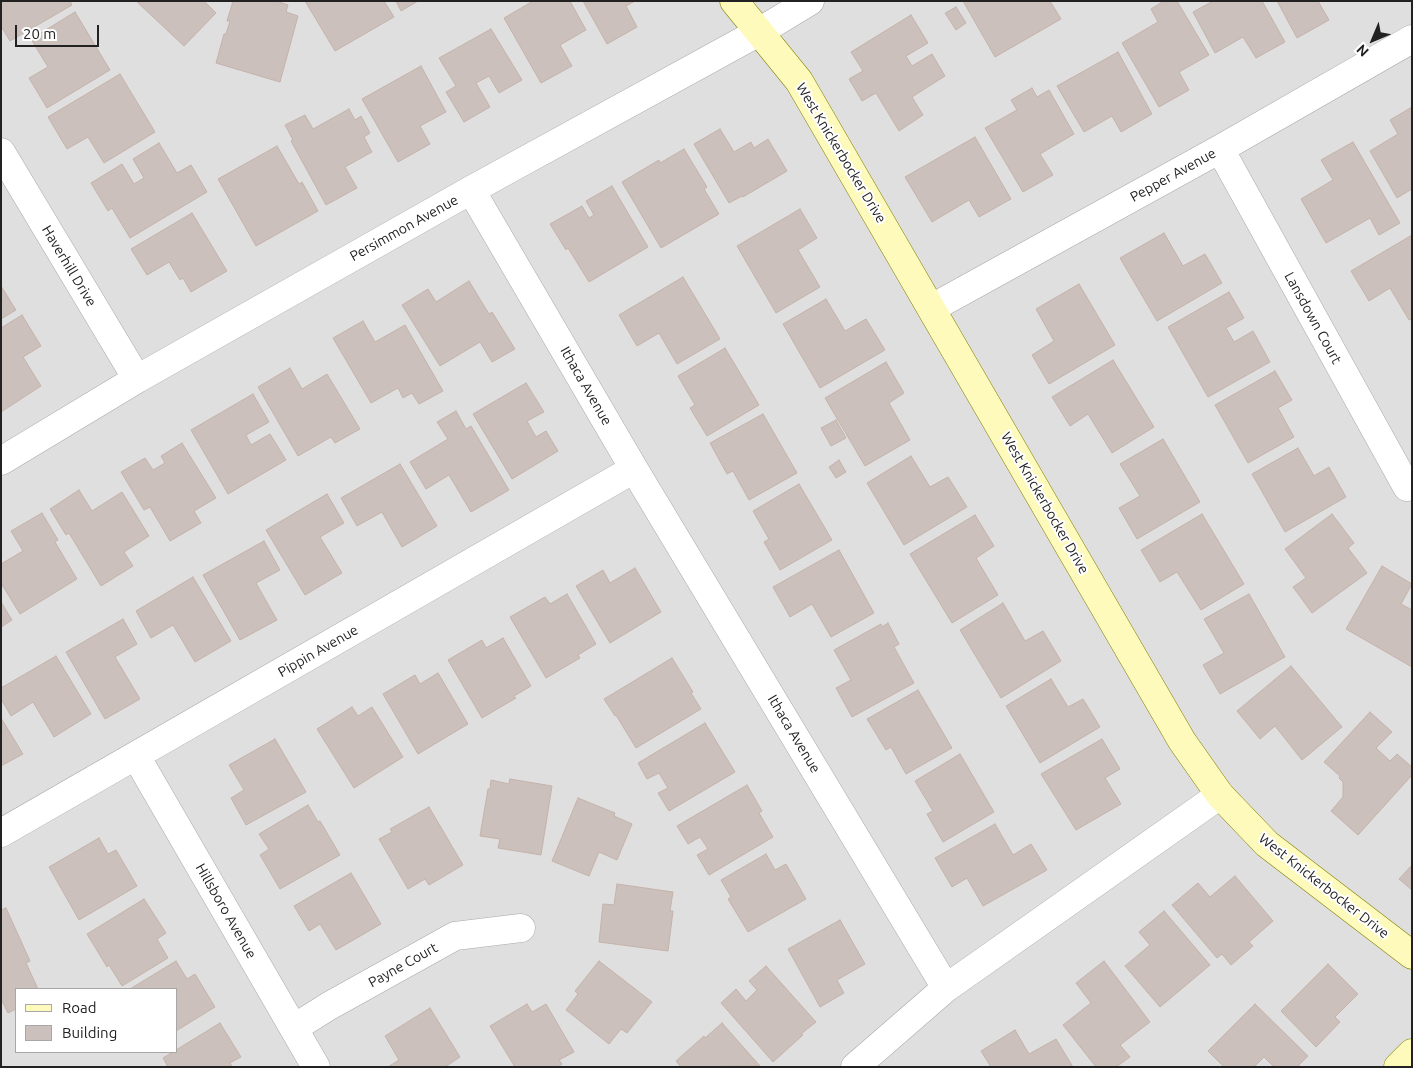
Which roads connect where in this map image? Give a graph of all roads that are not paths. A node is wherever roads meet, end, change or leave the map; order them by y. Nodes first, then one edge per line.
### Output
1 (734, 1) edge
2 (810, 1) edge
3 (759, 32) junction
4 (1412, 39) edge
5 (1220, 149) junction
6 (1, 152) edge
7 (471, 190) junction
8 (932, 308) junction
9 (137, 379) junction
10 (1, 461) edge
11 (634, 468) junction
12 (1407, 487) dead end
13 (136, 756) junction
14 (1220, 795) junction
15 (1, 833) edge
16 (521, 928) dead end
17 (1412, 955) edge
18 (946, 988) junction
19 (294, 1028) junction
20 (1412, 1053) edge
21 (316, 1067) edge
22 (855, 1067) edge
23 (1398, 1067) edge

1 - 3 street, West Knickerbocker Drive
2 - 3 street, Persimmon Avenue
3 - 7 street, Persimmon Avenue
3 - 8 street, West Knickerbocker Drive
4 - 5 street, Pepper Avenue
5 - 8 street, Pepper Avenue
5 - 12 street, Lansdown Court
6 - 9 street, Haverhill Drive
7 - 9 street, Persimmon Avenue
7 - 11 street, Ithaca Avenue
8 - 14 street, West Knickerbocker Drive
9 - 10 street, Persimmon Avenue
11 - 13 street, Pippin Avenue
11 - 18 street, Ithaca Avenue
13 - 15 street, Pippin Avenue
13 - 19 street, Hillsboro Avenue
14 - 17 street, West Knickerbocker Drive
14 - 18 street
16 - 19 street, Payne Court
18 - 22 street
19 - 21 street, Hillsboro Avenue
20 - 23 street

